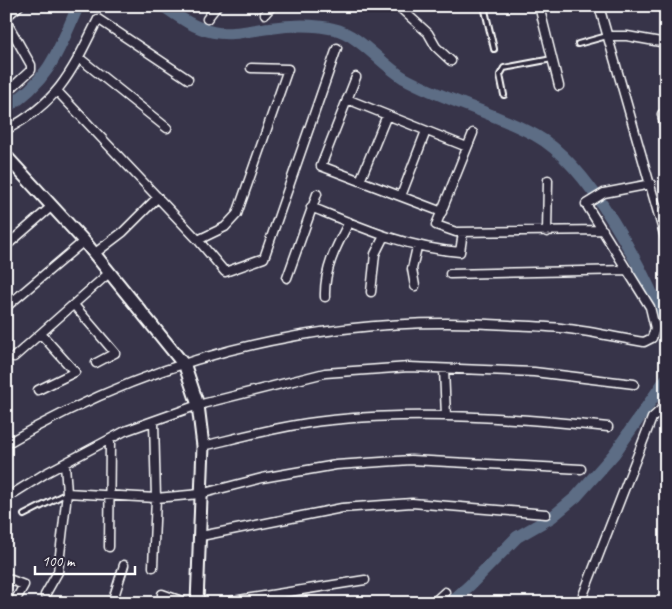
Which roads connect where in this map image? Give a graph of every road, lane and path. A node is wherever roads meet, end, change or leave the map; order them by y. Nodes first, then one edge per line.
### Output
1 (19, 6) edge
2 (217, 6) edge
3 (272, 6) edge
4 (398, 6) edge
5 (484, 6) edge
6 (539, 6) edge
7 (599, 6) edge
8 (265, 14) dead end
9 (207, 18) dead end
10 (6, 19) edge
11 (608, 36) junction
12 (666, 43) edge
13 (578, 44) dead end
14 (337, 48) dead end
15 (494, 49) dead end
16 (78, 57) junction
17 (552, 59) junction
18 (452, 61) dead end
19 (252, 68) dead end
20 (356, 77) dead end
21 (188, 79) dead end
22 (559, 86) dead end
23 (58, 92) junction
24 (6, 93) edge
25 (504, 95) dead end
26 (347, 99) junction
27 (386, 115) junction
28 (666, 115) edge
29 (168, 128) dead end
30 (6, 130) edge
31 (426, 131) junction
32 (473, 133) dead end
33 (666, 135) edge
34 (467, 147) junction
35 (6, 156) edge
36 (548, 180) dead end
37 (360, 181) junction
38 (651, 184) junction
39 (317, 194) dead end
40 (402, 196) junction
41 (158, 197) junction
42 (52, 206) junction
43 (311, 207) junction
44 (442, 212) junction
45 (349, 222) junction
46 (603, 230) junction
47 (463, 232) junction
48 (547, 232) junction
49 (384, 236) junction
50 (198, 240) junction
51 (84, 241) junction
52 (666, 241) edge
53 (6, 246) edge
54 (417, 247) junction
55 (94, 254) junction
56 (628, 270) junction
57 (109, 273) junction
58 (450, 274) dead end
59 (287, 278) dead end
60 (415, 286) dead end
61 (371, 292) dead end
62 (325, 297) dead end
63 (74, 305) junction
64 (6, 307) edge
65 (41, 334) junction
66 (14, 357) dead end
67 (96, 363) dead end
68 (182, 363) junction
69 (444, 369) junction
70 (634, 384) dead end
71 (38, 390) dead end
72 (198, 405) junction
73 (666, 405) edge
74 (446, 416) junction
75 (154, 422) junction
76 (608, 427) dead end
77 (110, 440) junction
78 (6, 444) edge
79 (203, 446) junction
80 (65, 464) junction
81 (581, 469) dead end
82 (68, 493) junction
83 (200, 494) junction
84 (111, 496) junction
85 (6, 498) edge
86 (156, 498) junction
87 (546, 514) dead end
88 (24, 515) dead end
89 (201, 536) junction
90 (109, 547) dead end
91 (124, 565) dead end
92 (153, 567) dead end
93 (6, 578) edge
94 (365, 580) dead end
95 (445, 592) dead end
96 (162, 594) dead end
97 (45, 595) dead end
98 (14, 603) edge
99 (112, 603) edge
100 (188, 603) edge
101 (197, 603) edge
102 (220, 603) edge
103 (433, 603) edge
104 (580, 603) edge

1 - 10 street
2 - 9 street
3 - 8 street
4 - 18 street
5 - 15 lane
6 - 17 street
7 - 11 street
10 - 24 street
11 - 12 street
11 - 13 lane
11 - 38 street
14 - 50 street
16 - 21 street
16 - 23 street
16 - 29 street
17 - 22 street
17 - 25 lane
19 - 50 street
20 - 26 street
23 - 30 street
23 - 41 street
26 - 27 street
26 - 37 street
27 - 31 street
27 - 37 street
28 - 33 street
31 - 34 street
31 - 40 street
32 - 34 street
34 - 44 street
35 - 42 street
36 - 48 street
37 - 40 street
38 - 46 street
38 - 52 street
39 - 43 street
40 - 44 street
41 - 50 street
41 - 55 street
42 - 51 street
42 - 53 street
43 - 45 street
43 - 59 street
44 - 47 street
45 - 49 street
45 - 62 street
46 - 48 street
46 - 56 street
47 - 48 street
47 - 54 street
49 - 54 street
49 - 61 street
51 - 55 street
51 - 64 street
54 - 60 street
55 - 57 street
56 - 58 street
56 - 68 street
57 - 63 street
57 - 68 street
63 - 65 street
63 - 67 street
65 - 66 street
65 - 71 street
68 - 72 street
68 - 78 street
69 - 70 street
69 - 72 street
69 - 74 street
72 - 75 street
72 - 79 street
73 - 104 street
74 - 76 street
74 - 79 street
75 - 77 street
75 - 86 street
77 - 80 street
77 - 84 street
79 - 83 street
80 - 82 street
80 - 85 street
81 - 83 street
82 - 84 street
82 - 88 lane
82 - 97 street
83 - 86 street
83 - 89 street
84 - 86 street
84 - 90 street
86 - 92 street
87 - 89 street
89 - 101 street
91 - 99 street
93 - 98 street
94 - 102 street
95 - 103 street
96 - 100 street

